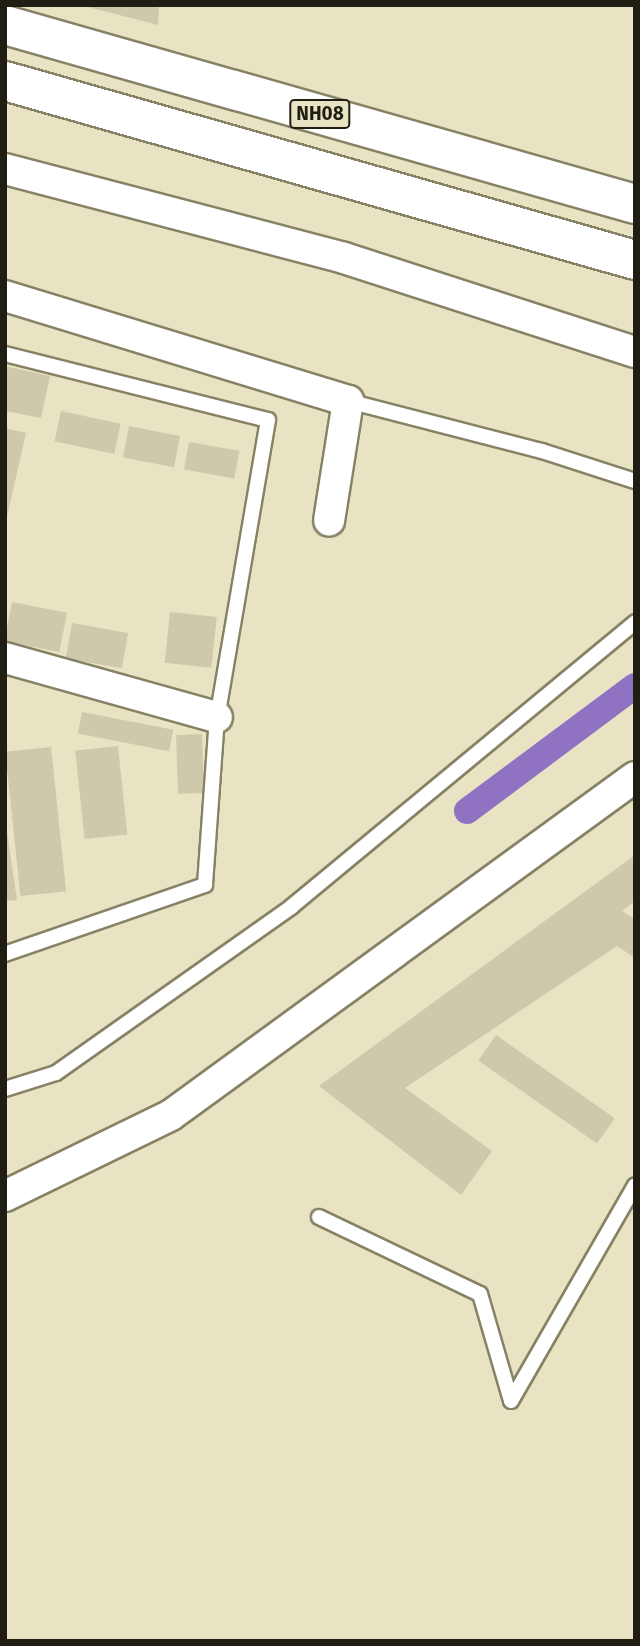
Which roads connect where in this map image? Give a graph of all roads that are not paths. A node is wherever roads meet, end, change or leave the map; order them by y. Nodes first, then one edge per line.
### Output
1 (5, 24) edge
2 (5, 81) edge
3 (5, 169) edge
4 (635, 204) edge
5 (635, 260) edge
6 (5, 296) edge
7 (635, 352) edge
8 (5, 354) edge
9 (348, 401) junction
10 (635, 481) edge
11 (329, 521) dead end
12 (635, 622) edge
13 (5, 658) edge
14 (217, 718) junction
15 (635, 776) edge
16 (5, 954) edge
17 (5, 1089) edge
18 (635, 1185) edge
19 (5, 1196) edge
20 (319, 1217) dead end

1 - 4 highway, NH08
2 - 5 highway, NH08
3 - 7 street
6 - 9 street
8 - 14 lane
9 - 10 lane
9 - 11 street
12 - 17 lane
13 - 14 street
14 - 16 lane
15 - 19 street
18 - 20 lane

